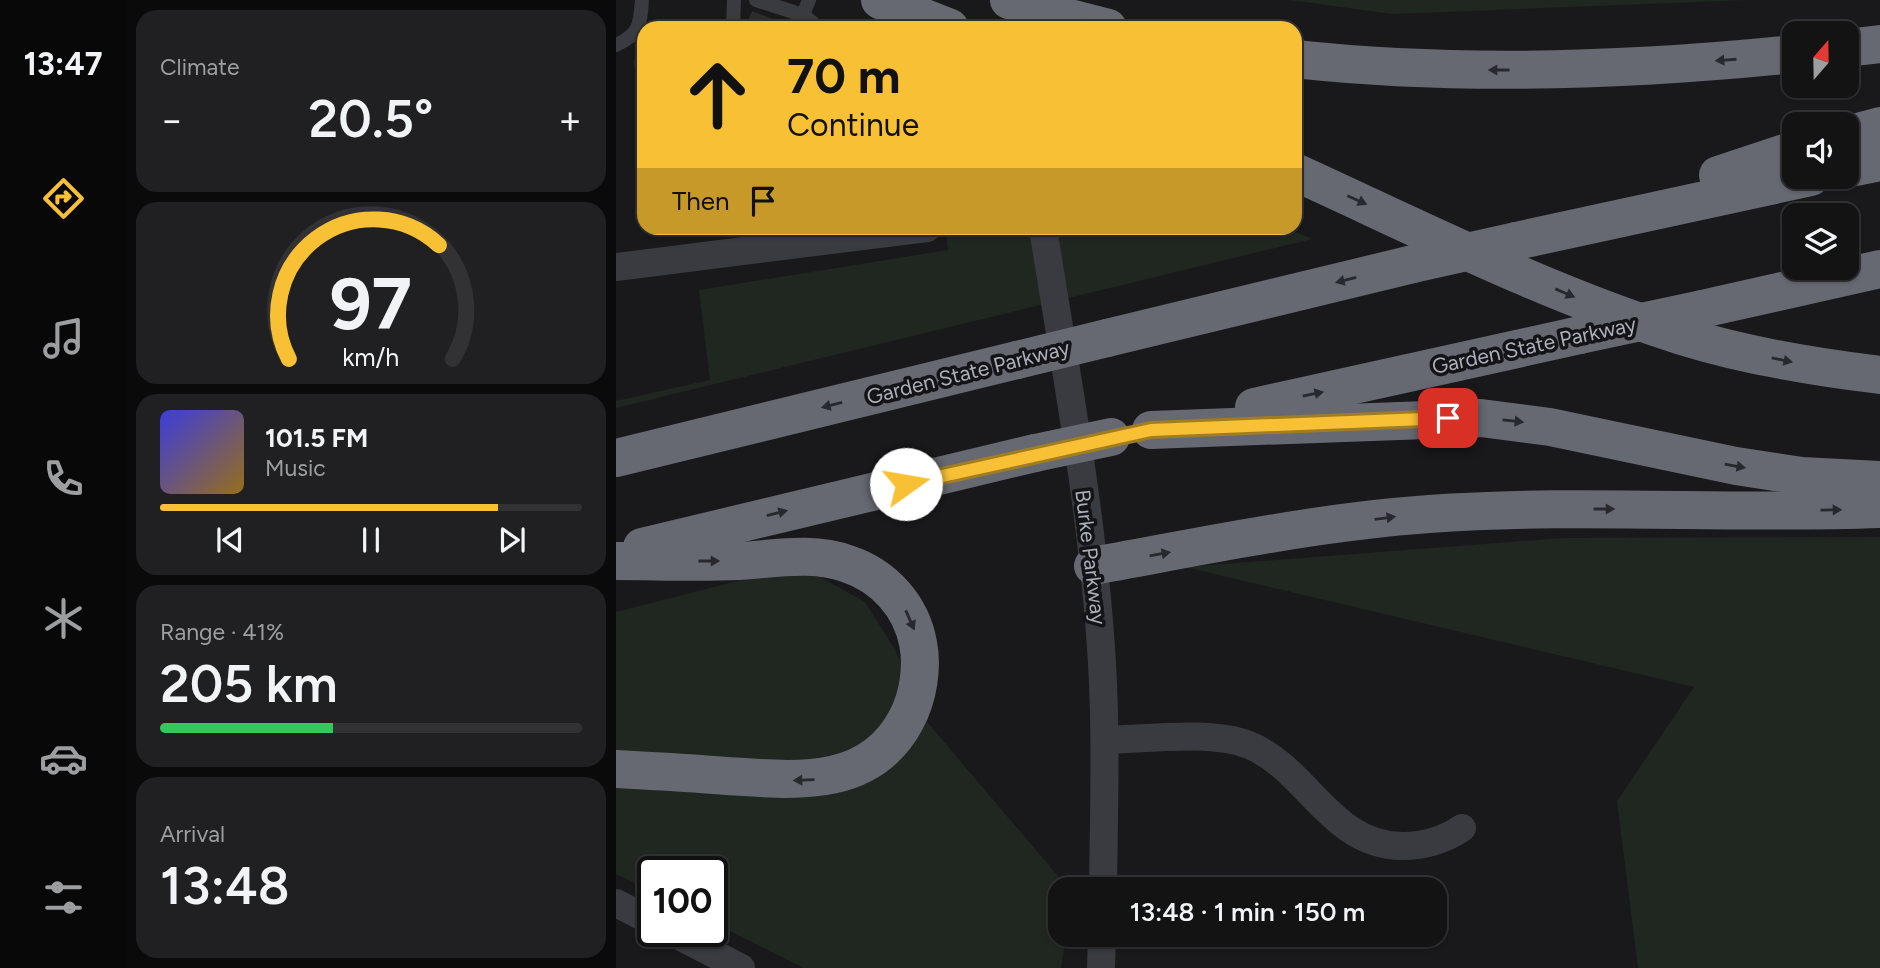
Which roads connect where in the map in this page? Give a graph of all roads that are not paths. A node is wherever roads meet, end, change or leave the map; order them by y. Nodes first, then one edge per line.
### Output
1 (642, 0) edge
2 (734, 0) edge
3 (756, 0) edge
4 (809, 0) edge
5 (1009, 0) edge
6 (1026, 0) edge
7 (899, 13) edge
8 (803, 15) junction
9 (640, 21) edge
10 (733, 21) edge
11 (810, 21) edge
12 (926, 21) edge
13 (1026, 21) edge
14 (1081, 21) edge
15 (637, 27) edge
16 (616, 44) edge
17 (1880, 44) edge
18 (1859, 46) edge
19 (1782, 55) edge
20 (1302, 60) edge
21 (1880, 126) edge
22 (1859, 132) edge
23 (1782, 154) edge
24 (1880, 162) edge
25 (1859, 166) edge
26 (1302, 175) edge
27 (1782, 183) edge
28 (878, 235) edge
29 (1045, 235) edge
30 (1516, 241) junction
31 (616, 267) edge
32 (1880, 269) edge
33 (1880, 375) edge
34 (1151, 430) junction
35 (616, 458) edge
36 (1880, 480) edge
37 (1880, 509) edge
38 (616, 554) edge
39 (616, 561) edge
40 (1093, 566) junction
41 (1105, 740) junction
42 (616, 769) edge
43 (1462, 828) dead end
44 (1103, 877) edge
45 (616, 903) edge
46 (637, 914) edge
47 (701, 947) edge
48 (1102, 947) edge
49 (741, 968) edge
50 (1101, 968) edge

1 - 9 lane
2 - 10 lane
3 - 8 lane
4 - 8 lane
5 - 14 highway, bridge
6 - 13 street
7 - 12 highway
8 - 11 lane
15 - 16 lane
17 - 18 highway
19 -> 20 highway
21 - 22 highway
23 - 30 highway
24 - 25 highway
26 -> 33 highway
27 - 30 highway, Garden State Parkway
28 - 31 street
29 - 40 street, Burke Parkway
30 -> 35 highway, Garden State Parkway, bridge
34 -> 32 highway, Garden State Parkway, bridge
34 -> 36 highway
38 -> 34 highway, Garden State Parkway, bridge
40 -> 37 highway
39 -> 42 highway
40 - 41 street, Burke Parkway
41 - 43 street
41 - 44 street, Burke Parkway
45 - 46 street
47 - 49 street
48 - 50 street

